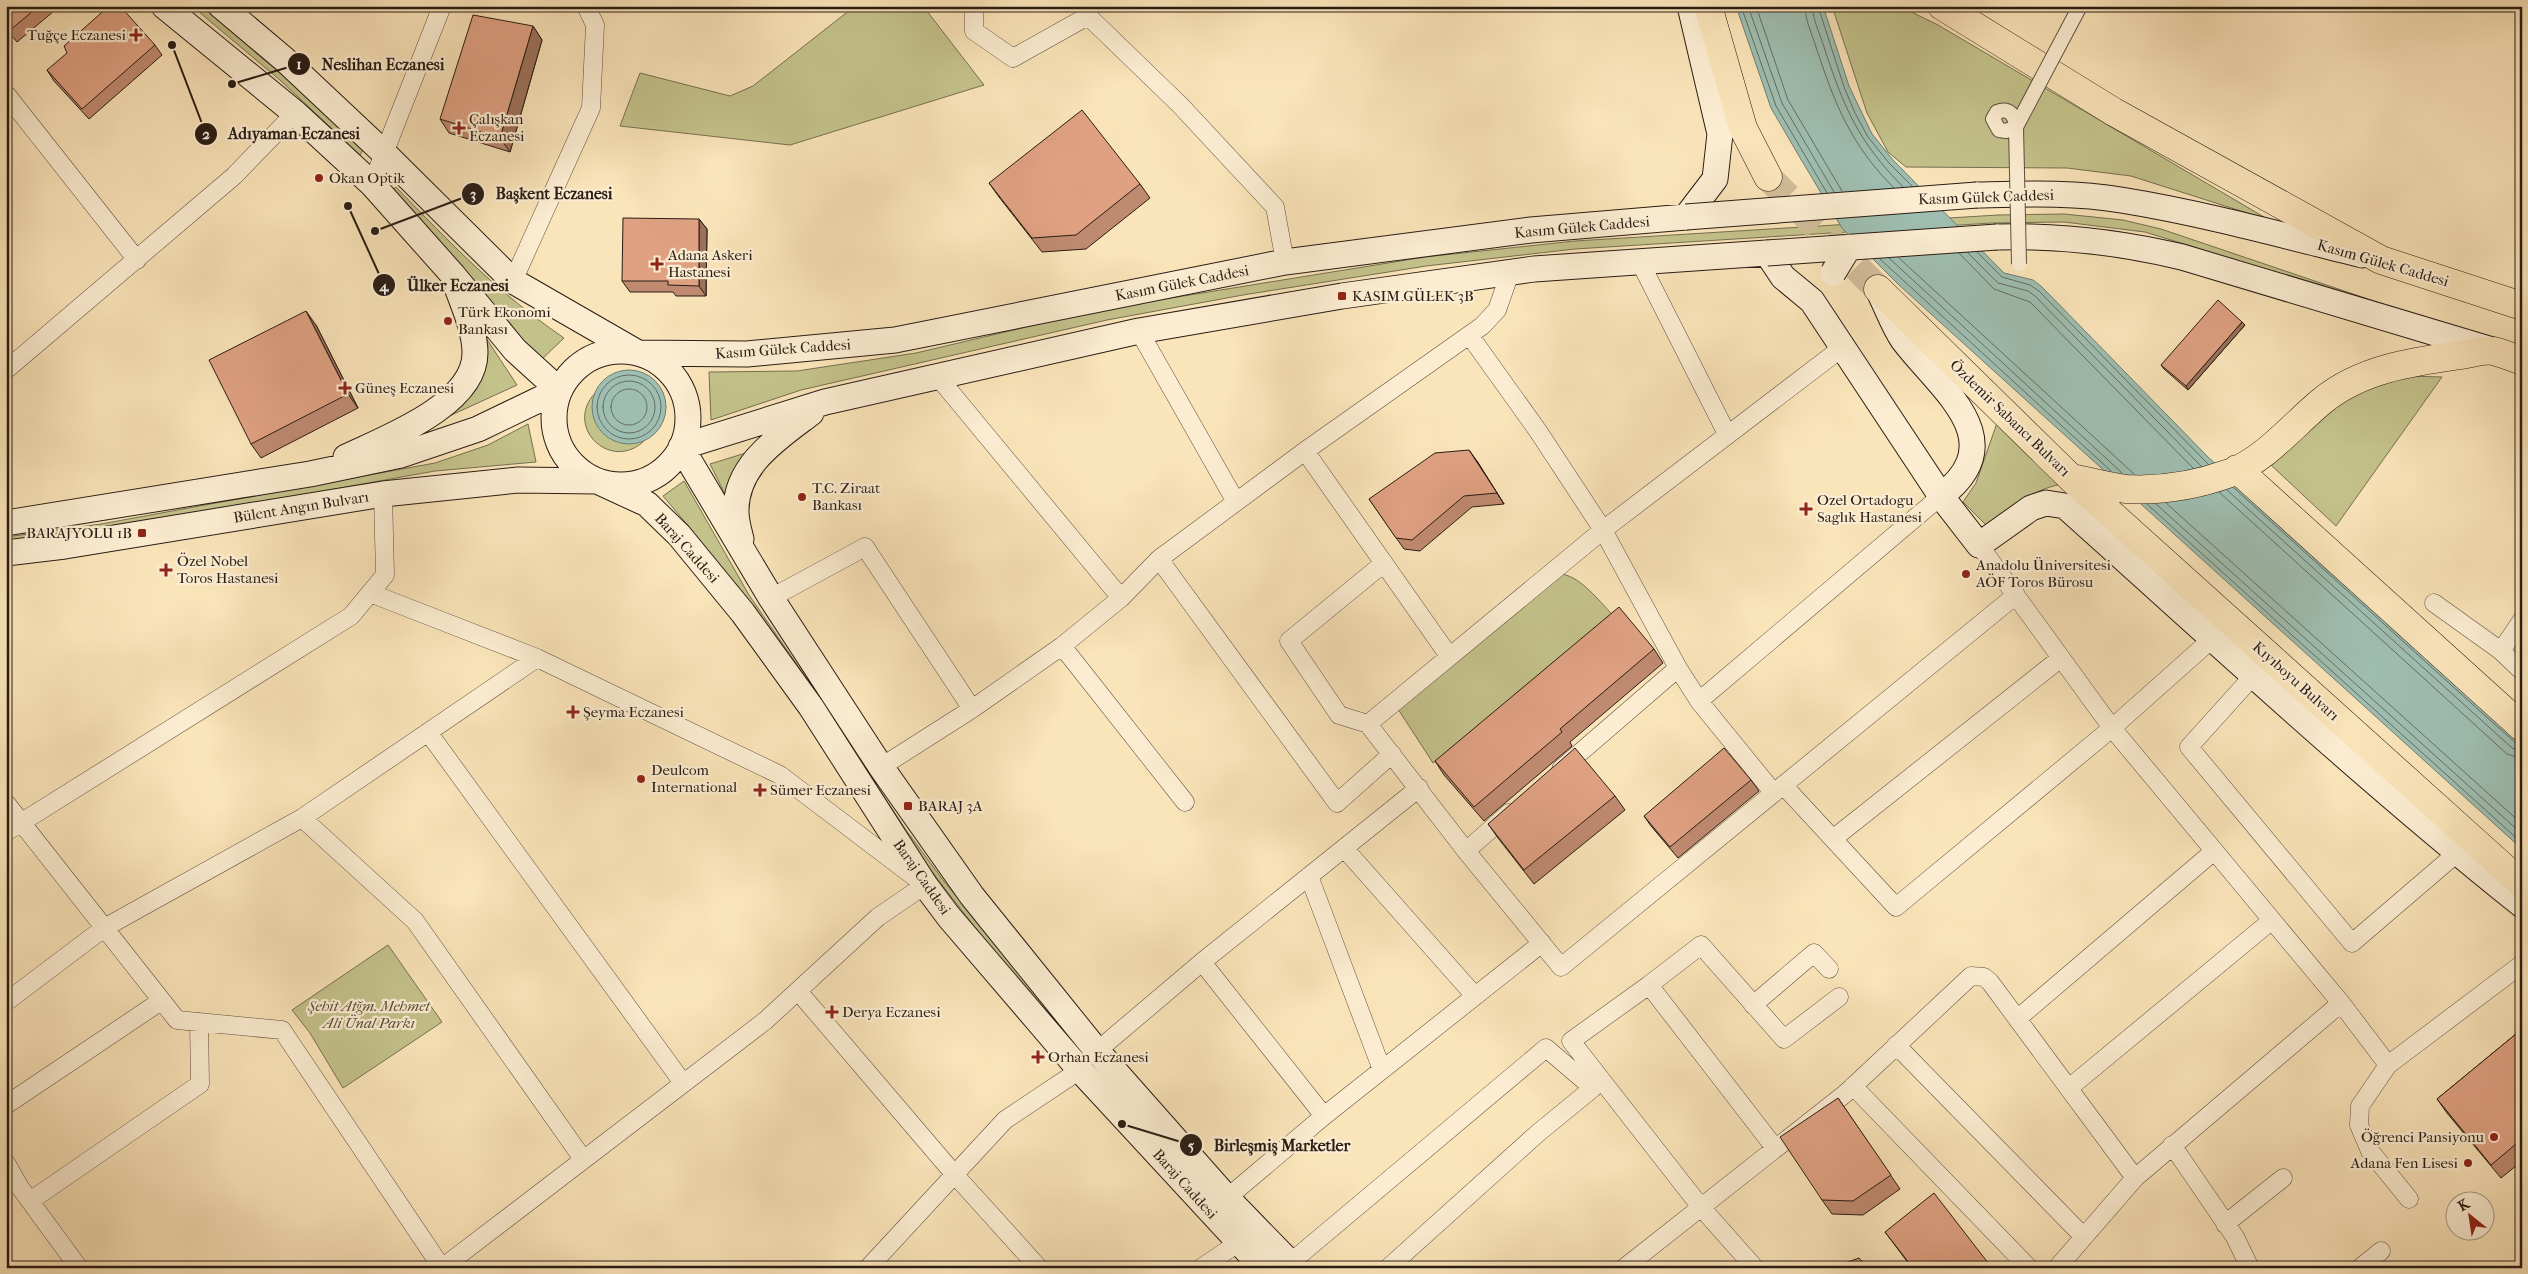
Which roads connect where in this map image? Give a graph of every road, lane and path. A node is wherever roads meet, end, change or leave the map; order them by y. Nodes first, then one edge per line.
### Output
1 (164, 6) edge
2 (221, 6) edge
3 (451, 6) edge
4 (586, 6) edge
5 (974, 6) edge
6 (1690, 6) edge
7 (1708, 6) edge
8 (1942, 6) edge
9 (2080, 6) edge
10 (1094, 11) edge
11 (439, 13) edge
12 (6, 94) edge
13 (295, 112) junction
14 (383, 152) junction
15 (1768, 177) tunnel mouth
16 (372, 184) junction
17 (1686, 217) junction
18 (1849, 247) junction
19 (1767, 253) junction
20 (137, 260) junction
21 (2381, 260) junction
22 (1284, 262) junction
23 (1640, 262) junction
24 (2019, 264) dead end
25 (1510, 272) junction
26 (453, 275) junction
27 (513, 281) junction
28 (1878, 289) joint
29 (1812, 301) junction
30 (2522, 306) edge
31 (1139, 331) junction
32 (1470, 336) junction
33 (1843, 347) junction
34 (2492, 350) junction
35 (638, 353) junction
36 (2522, 361) edge
37 (6, 370) edge
38 (938, 377) junction
39 (559, 390) junction
40 (825, 402) junction
41 (1727, 434) junction
42 (681, 447) junction
43 (1305, 450) junction
44 (2233, 471) junction
45 (310, 474) junction
46 (2070, 478) junction
47 (597, 481) junction
48 (383, 494) junction
49 (1941, 496) junction
50 (1236, 502) junction
51 (6, 523) edge
52 (1603, 530) junction
53 (1979, 546) junction
54 (742, 550) junction
55 (6, 553) edge
56 (1159, 559) junction
57 (1384, 563) junction
58 (370, 593) junction
59 (2016, 595) junction
60 (771, 598) junction
61 (1121, 598) junction
62 (2434, 603) dead end
63 (2522, 620) edge
64 (2212, 639) junction
65 (1062, 646) junction
66 (2501, 651) junction
67 (1449, 656) junction
68 (537, 658) junction
69 (2061, 658) junction
70 (1678, 668) junction
71 (2522, 671) edge
72 (2253, 676) junction
73 (1699, 701) junction
74 (972, 709) junction
75 (1368, 724) junction
76 (2522, 727) edge
77 (2112, 728) junction
78 (428, 732) junction
79 (1392, 754) junction
80 (881, 767) junction
81 (1546, 781) edge
82 (1419, 788) junction
83 (1778, 788) junction
84 (1524, 800) edge
85 (1185, 802) dead end
86 (6, 803) edge
87 (302, 818) junction
88 (22, 822) junction
89 (6, 832) edge
90 (1834, 838) junction
91 (1344, 848) junction
92 (1466, 851) junction
93 (2213, 852) junction
94 (2457, 854) junction
95 (1310, 876) junction
96 (2522, 884) edge
97 (925, 885) junction
98 (2522, 905) edge
99 (2271, 921) junction
100 (104, 928) junction
101 (1542, 943) junction
102 (1202, 962) junction
103 (2522, 964) edge
104 (1829, 969) dead end
105 (1649, 985) junction
106 (798, 991) junction
107 (1475, 996) junction
108 (1839, 997) dead end
109 (162, 1001) junction
110 (6, 1002) edge
111 (2341, 1003) junction
112 (1753, 1005) junction
113 (2018, 1019) junction
114 (199, 1022) junction
115 (1896, 1045) junction
116 (1097, 1051) junction
117 (2388, 1065) junction
118 (1080, 1070) junction
119 (1382, 1070) junction
120 (683, 1083) junction
121 (1853, 1086) junction
122 (2069, 1088) junction
123 (6, 1105) edge
124 (1324, 1116) junction
125 (2172, 1145) junction
126 (1775, 1148) junction
127 (583, 1159) junction
128 (6, 1163) edge
129 (955, 1175) junction
130 (2135, 1178) junction
131 (2283, 1178) dead end
132 (13, 1191) edge
133 (1227, 1198) junction
134 (2410, 1199) dead end
135 (30, 1201) junction
136 (1700, 1206) junction
137 (2225, 1224) junction
138 (2084, 1237) junction
139 (1238, 1243) junction
140 (2381, 1252) dead end
141 (1292, 1265) edge
142 (80, 1268) edge
143 (868, 1268) edge
144 (1039, 1268) edge
145 (1201, 1268) edge
146 (1263, 1268) edge
147 (1388, 1268) edge
148 (1624, 1268) edge
149 (1755, 1268) edge
150 (2029, 1268) edge
151 (2057, 1268) edge
152 (2250, 1268) edge
153 (2360, 1268) edge

1 - 13 main road
2 - 14 main road
3 - 11 street
4 - 27 street
5 - 10 street
6 - 17 main road
7 - 15 main road
8 - 21 main road
9 - 24 street, bridge
10 - 22 street
11 - 14 street
12 - 20 street
13 - 16 main road
13 - 20 street
14 - 16 street
14 - 27 main road
16 - 26 main road
17 - 21 main road, Kasım Gülek Caddesi, bridge
17 - 22 main road, Kasım Gülek Caddesi
18 - 19 main road, bridge
18 - 29 main road, bridge
18 - 34 main road, bridge
19 - 23 main road
19 - 29 main road
20 - 37 street
21 - 30 main road, Kasım Gülek Caddesi
22 - 35 main road, Kasım Gülek Caddesi
23 - 25 main road
23 - 41 street
25 - 31 main road
25 - 32 street
26 - 39 main road
26 - 45 main road
27 - 35 main road
28 - 46 main road, Özdemir Sabancı Bulvarı
28 - 49 main road
29 - 33 main road
31 - 38 main road
31 - 50 street
32 - 43 street
32 - 52 street
33 - 41 street
33 - 49 main road
34 - 36 main road
34 - 44 main road, Özdemir Sabancı Bulvarı
35 - 39 main road
35 - 42 main road
38 - 40 main road
38 - 61 street
39 - 45 main road, Bülent Angın Bulvarı
39 - 47 main road
40 - 42 main road
40 - 54 main road
41 - 52 street
42 - 47 main road
42 - 54 main road, Baraj Caddesi
43 - 50 street
43 - 57 street
44 - 46 main road, Özdemir Sabancı Bulvarı
44 - 76 main road
45 - 51 main road, Bülent Angın Bulvarı
46 - 96 main road, Kıyıboyu Bulvarı
47 - 48 main road, Bülent Angın Bulvarı
47 - 97 main road, Baraj Caddesi
48 - 55 main road, Bülent Angın Bulvarı
48 - 58 street
49 - 53 main road
49 - 73 street
50 - 56 street
52 - 67 street
52 - 70 street
53 - 59 street
53 - 64 main road
54 - 60 main road, Baraj Caddesi
56 - 61 street
56 - 79 street
57 - 67 street
57 - 75 street
58 - 68 street
58 - 88 street
59 - 69 street
59 - 83 street
60 - 74 street
60 - 80 main road, Baraj Caddesi
61 - 65 street
62 - 66 street
63 - 66 street
64 - 72 main road
64 - 77 street
65 - 74 street
65 - 85 street
66 - 71 street
67 - 75 street
68 - 78 street
68 - 97 street
69 - 77 street
69 - 90 street
70 - 73 street
70 - 81 street
72 - 94 main road
72 - 94 street
73 - 83 street
74 - 80 street
75 - 79 street
77 - 90 street
77 - 93 street
78 - 87 street
78 - 120 street
79 - 82 street
80 - 116 main road, Baraj Caddesi
82 - 91 street
82 - 92 street
83 - 90 street
83 - 101 street
84 - 92 street
86 - 88 street
87 - 100 street
87 - 127 street
88 - 89 street
88 - 100 street
91 - 95 street
91 - 107 street
92 - 101 street
93 - 99 street
93 - 113 street
94 - 98 main road
95 - 102 street
95 - 119 street
97 - 106 street
97 - 118 main road, Baraj Caddesi
99 - 111 street
99 - 122 street
100 - 109 street
100 - 110 street
101 - 107 street
102 - 116 street
102 - 124 street
103 - 117 street
104 - 112 street
105 - 112 street
105 - 126 street
105 - 136 street
106 - 120 street
106 - 129 street
107 - 119 street
108 - 112 street
109 - 114 street
109 - 123 street
111 - 117 street
111 - 125 street
113 - 115 street
113 - 122 street
114 - 127 street
114 - 135 street
115 - 121 street
115 - 138 street
116 - 133 main road, Baraj Caddesi
117 - 134 street
118 - 129 street
118 - 139 main road, Baraj Caddesi
119 - 124 street
120 - 127 street
121 - 126 street
121 - 150 street
122 - 130 street
124 - 133 street
125 - 130 street
125 - 137 street
126 - 136 street
128 - 132 street
129 - 143 street
129 - 144 street
130 - 138 street
131 - 137 street
132 - 135 street
133 - 141 main road, Baraj Caddesi
135 - 142 street
136 - 148 street
136 - 149 street
137 - 152 street
138 - 151 street
139 - 145 street
139 - 146 main road, Baraj Caddesi
140 - 153 street
141 - 147 street

